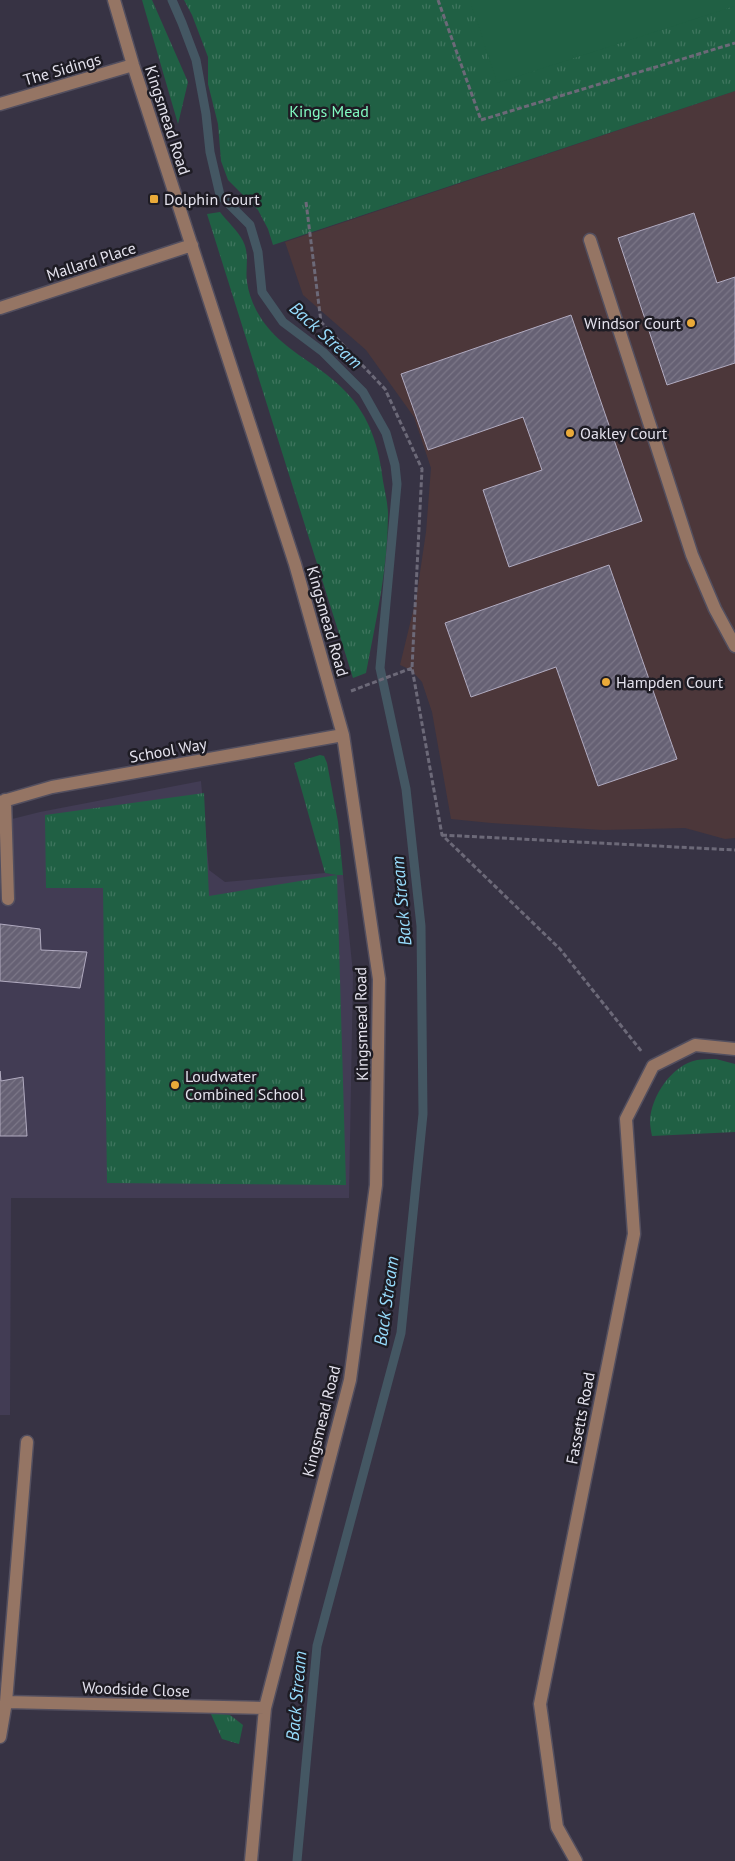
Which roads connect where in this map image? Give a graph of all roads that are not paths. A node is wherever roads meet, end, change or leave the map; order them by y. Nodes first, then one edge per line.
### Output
1 (114, 0) edge
2 (133, 65) junction
3 (0, 104) edge
4 (590, 240) dead end
5 (192, 245) junction
6 (0, 308) edge
7 (735, 646) edge
8 (343, 735) junction
9 (3, 801) edge
10 (8, 899) dead end
11 (735, 1049) edge
12 (26, 1442) dead end
13 (6, 1702) junction
14 (265, 1708) junction
15 (0, 1736) edge
16 (251, 1861) edge
17 (576, 1861) edge

1 - 2 street, Kingsmead Road
2 - 3 street, The Sidings
2 - 5 street, Kingsmead Road
4 - 7 street
5 - 6 street, Mallard Place
5 - 8 street, Kingsmead Road
8 - 9 street, School Way
8 - 14 street, Kingsmead Road
9 - 10 street
11 - 17 street, Fassetts Road
12 - 13 street
13 - 14 street, Woodside Close
13 - 15 street
14 - 16 street, Kingsmead Road

